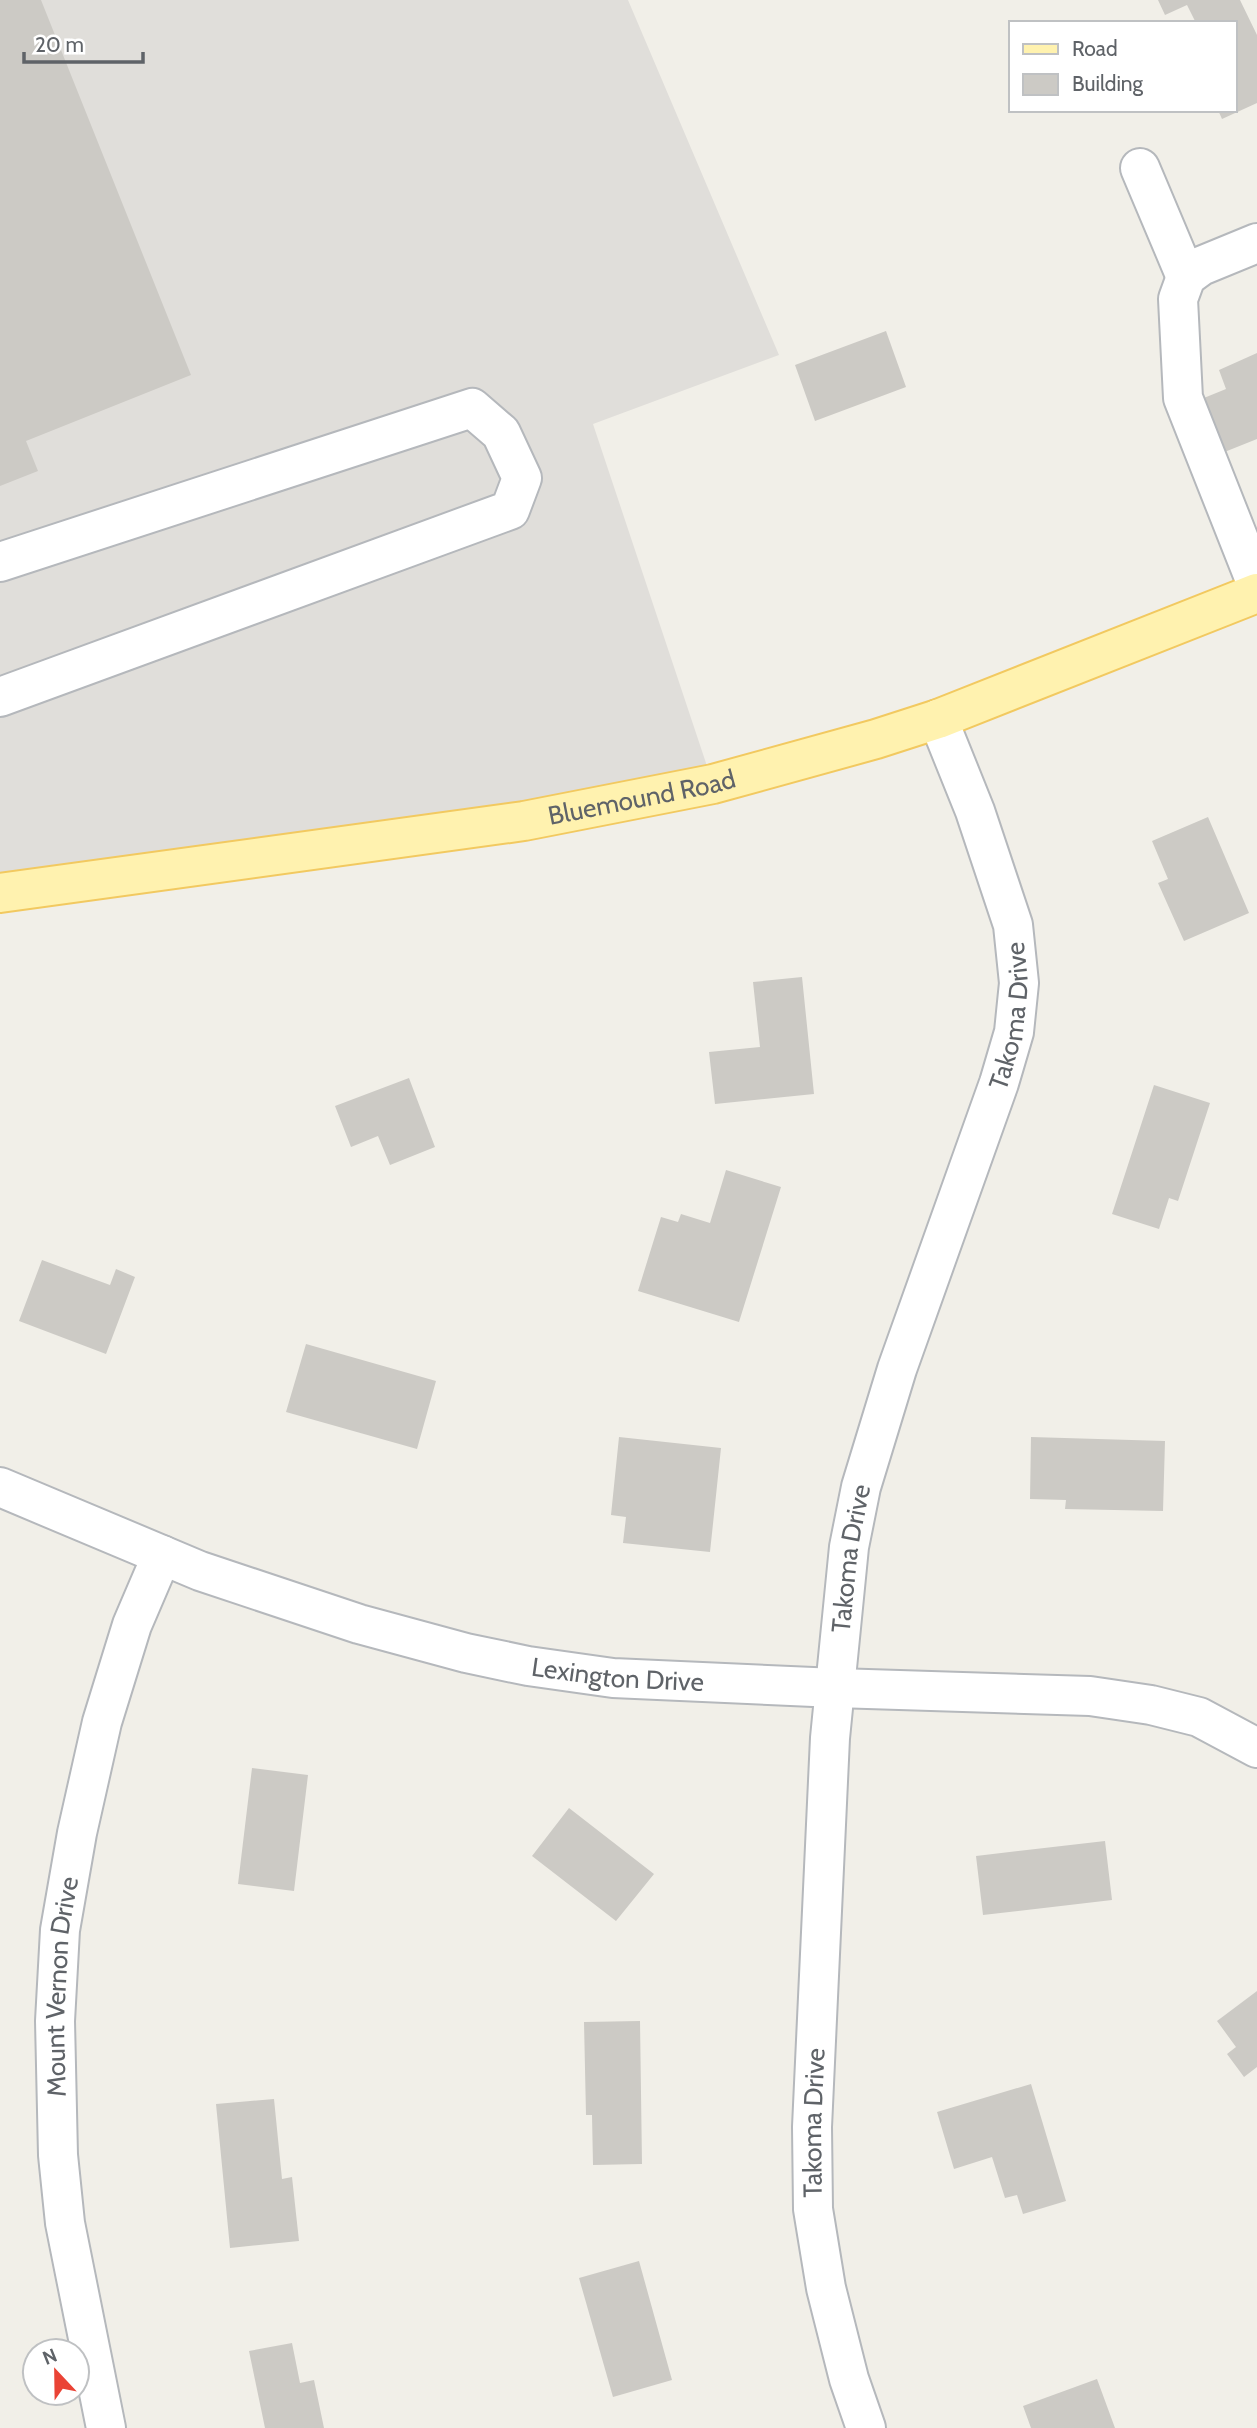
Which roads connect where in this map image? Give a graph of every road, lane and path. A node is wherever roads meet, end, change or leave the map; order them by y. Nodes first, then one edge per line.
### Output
1 (1140, 168) dead end
2 (1257, 243) edge
3 (1186, 277) junction
4 (0, 562) edge
5 (1257, 585) edge
6 (1257, 593) edge
7 (0, 697) edge
8 (939, 719) junction
9 (0, 893) edge
10 (0, 1487) edge
11 (162, 1555) junction
12 (835, 1688) junction
13 (1257, 1748) edge
14 (106, 2428) edge
15 (866, 2428) edge

1 - 3 street
2 - 3 street
3 - 5 street
4 - 7 street
6 - 8 main road, Bluemound Road
8 - 9 main road, Bluemound Road
8 - 12 street, Takoma Drive
10 - 11 street, Lexington Drive
11 - 12 street, Lexington Drive
11 - 14 street, Mount Vernon Drive
12 - 13 street, Lexington Drive
12 - 15 street, Takoma Drive

